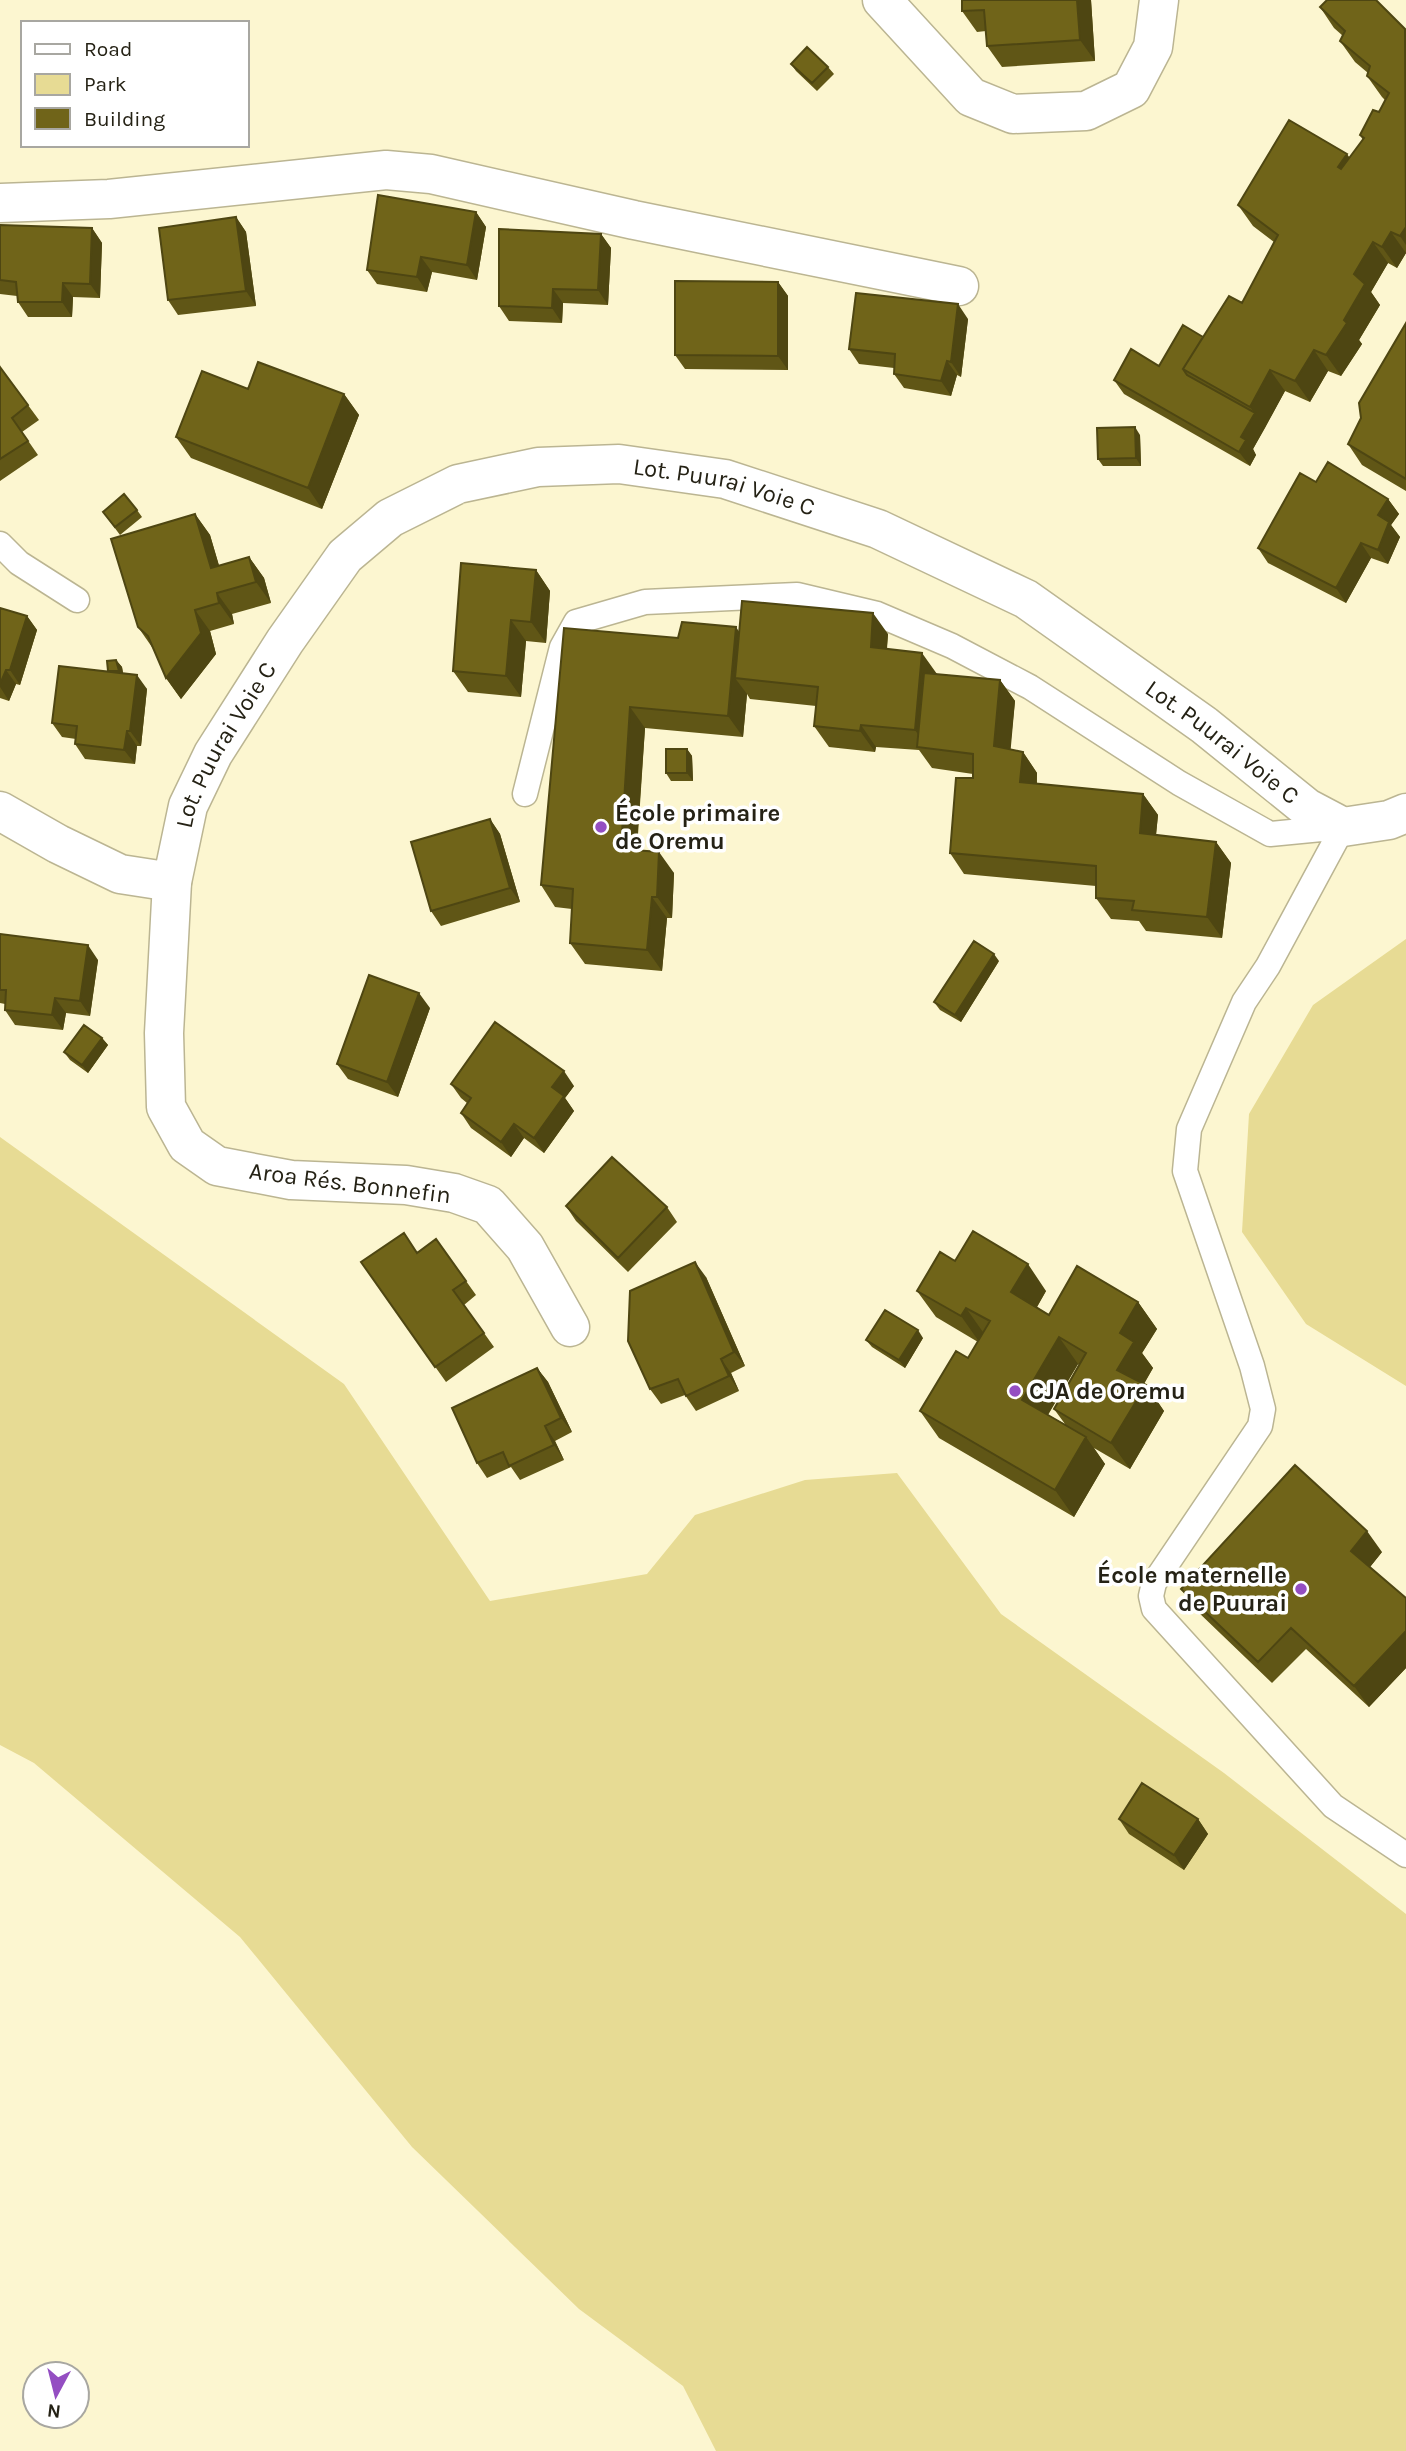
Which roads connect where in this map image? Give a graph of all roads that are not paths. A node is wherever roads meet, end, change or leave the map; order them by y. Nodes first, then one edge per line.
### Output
1 (1159, 0) edge
2 (897, 7) edge
3 (0, 203) edge
4 (959, 286) dead end
5 (0, 544) edge
6 (77, 600) dead end
7 (525, 794) dead end
8 (0, 811) edge
9 (1406, 813) edge
10 (1343, 827) junction
11 (172, 882) junction
12 (164, 1033) joint
13 (570, 1328) dead end
14 (1406, 1855) edge

1 - 2 street
3 - 4 street
5 - 6 lane
7 - 10 lane
8 - 11 street
9 - 10 street
10 - 11 street, Lot. Puurai Voie C
10 - 14 lane
11 - 12 street, Lot. Puurai Voie C
12 - 13 street, Aroa Rés. Bonnefin

